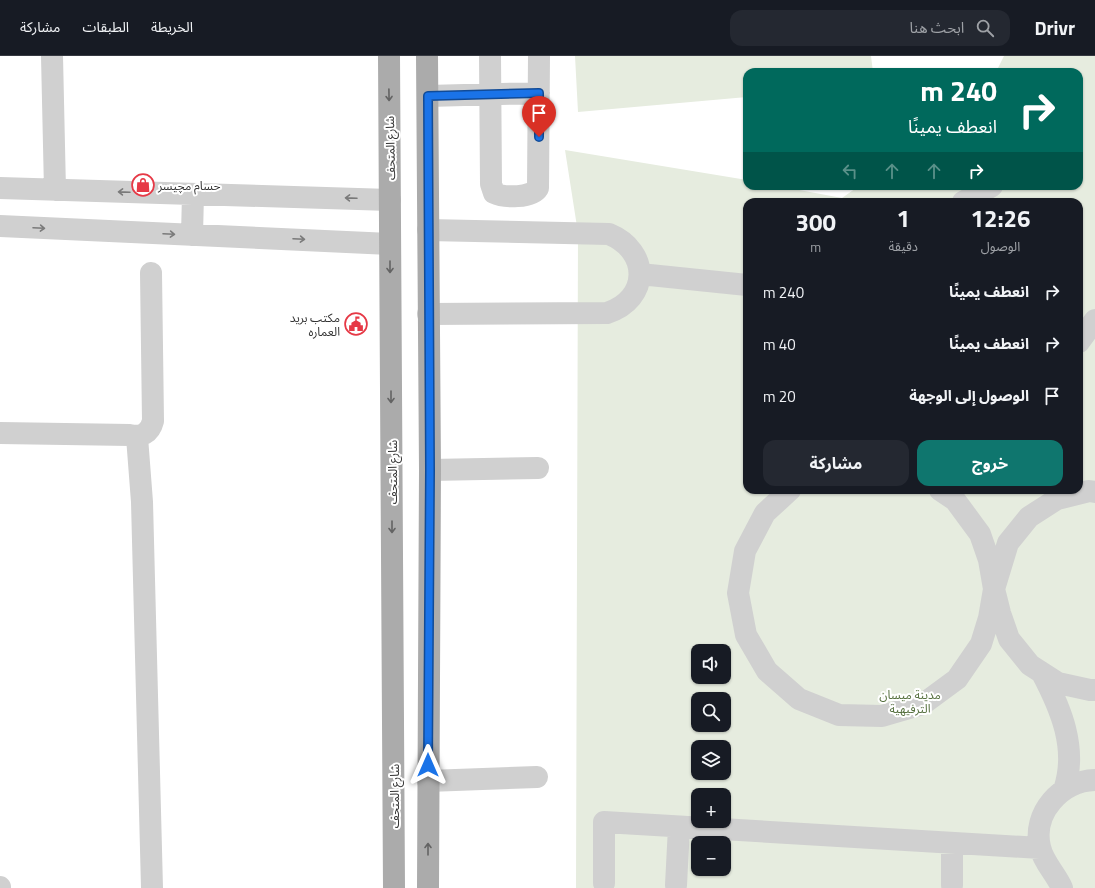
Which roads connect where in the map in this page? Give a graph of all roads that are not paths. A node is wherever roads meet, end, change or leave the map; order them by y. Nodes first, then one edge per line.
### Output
1 (52, 56) edge
2 (389, 56) edge
3 (427, 56) edge
4 (490, 56) edge
5 (539, 56) edge
6 (539, 93) junction
7 (490, 94) junction
8 (428, 96) junction
9 (0, 188) edge
10 (55, 190) junction
11 (985, 190) edge
12 (193, 194) junction
13 (970, 198) edge
14 (390, 200) junction
15 (0, 226) edge
16 (428, 230) junction
17 (192, 235) junction
18 (390, 244) junction
19 (150, 273) dead end
20 (640, 274) junction
21 (743, 285) edge
22 (428, 314) junction
23 (1095, 320) edge
24 (1083, 336) edge
25 (0, 433) edge
26 (137, 437) junction
27 (538, 468) dead end
28 (430, 470) junction
29 (1083, 492) edge
30 (1095, 492) edge
31 (786, 494) edge
32 (946, 494) edge
33 (1077, 494) edge
34 (1040, 500) edge
35 (994, 589) junction
36 (1042, 673) junction
37 (1095, 690) edge
38 (537, 777) dead end
39 (1095, 780) edge
40 (428, 781) junction
41 (1064, 790) junction
42 (679, 827) junction
43 (952, 842) junction
44 (1040, 848) junction
45 (604, 883) dead end
46 (676, 885) dead end
47 (952, 885) dead end
48 (152, 888) edge
49 (394, 888) edge
50 (428, 888) edge
51 (1062, 888) edge

1 - 10 street
2 -> 14 main road, شارع المتحف
3 - 8 main road
4 - 7 street
5 - 6 street
6 - 7 street
6 - 7 street
7 - 8 street
8 - 16 main road
9 - 10 street
12 -> 10 street
11 - 13 street
14 -> 12 street
12 - 17 street
14 - 18 main road, شارع المتحف
15 -> 17 street
16 - 20 street
16 - 22 main road
17 -> 18 street
18 -> 49 main road, شارع المتحف
19 - 26 street
20 - 21 street
20 - 22 street
22 - 28 main road
23 - 24 street
25 - 26 street
26 - 48 street
27 - 28 street
28 - 40 main road
29 - 30 street
31 - 35 street
32 - 35 street
33 - 34 street
34 - 35 street
35 - 36 street
36 - 37 street
36 - 41 street
38 - 40 street
39 - 41 street
50 -> 40 main road
41 - 44 street
42 - 43 street
42 - 45 street
42 - 46 street
43 - 44 street
43 - 47 street
44 - 51 street

